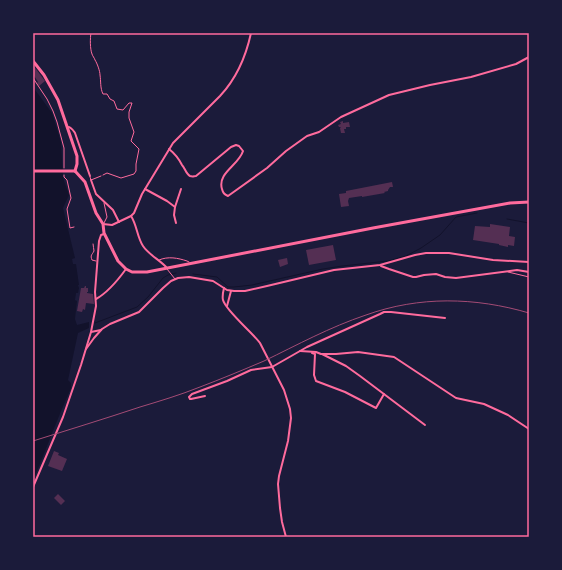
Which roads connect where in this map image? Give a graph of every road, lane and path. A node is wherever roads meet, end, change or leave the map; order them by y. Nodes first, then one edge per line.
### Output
1 (91, 33) edge
2 (251, 33) edge
3 (529, 57) edge
4 (33, 61) edge
5 (33, 78) edge
6 (66, 127) junction
7 (169, 149) junction
8 (33, 171) edge
9 (64, 171) junction
10 (75, 171) junction
11 (90, 176) joint
12 (101, 176) joint
13 (91, 180) junction
14 (145, 189) junction
15 (181, 189) dead end
16 (104, 201) junction
17 (529, 202) edge
18 (174, 207) junction
19 (131, 216) junction
20 (119, 222) junction
21 (176, 223) dead end
22 (103, 224) junction
23 (74, 227) dead end
24 (104, 233) junction
25 (93, 244) dead end
26 (159, 260) junction
27 (97, 261) junction
28 (529, 262) edge
29 (190, 264) junction
30 (380, 265) junction
31 (167, 268) junction
32 (126, 270) junction
33 (507, 271) junction
34 (529, 272) edge
35 (529, 277) edge
36 (176, 279) junction
37 (224, 288) junction
38 (231, 291) junction
39 (96, 299) junction
40 (226, 308) junction
41 (445, 318) dead end
42 (102, 330) junction
43 (91, 332) junction
44 (96, 335) junction
45 (86, 350) junction
46 (299, 351) junction
47 (311, 352) junction
48 (321, 354) junction
49 (272, 367) junction
50 (384, 394) junction
51 (204, 396) dead end
52 (425, 425) dead end
53 (529, 428) edge
54 (33, 487) edge
55 (286, 537) edge

1 - 12 path
2 - 7 street
3 - 7 street
4 - 6 main road
5 - 9 path
6 - 10 main road
6 - 11 street
7 - 14 street
8 - 9 main road
9 - 10 main road
9 - 23 path
10 - 22 main road
11 - 13 lane
12 - 13 lane
13 - 16 street
14 - 18 street
14 - 19 street
15 - 18 street
16 - 20 street
16 - 22 lane
17 - 29 main road
18 - 21 street
19 - 20 street
19 - 26 street
20 - 22 street
22 - 24 main road
24 - 27 street
24 - 32 main road
25 - 27 lane
26 - 29 lane
26 - 31 street
27 - 39 street
28 - 30 street
29 - 31 main road
30 - 33 street
30 - 38 street
31 - 32 main road
31 - 36 lane
32 - 39 street
33 - 34 street
33 - 35 lane
36 - 37 street
36 - 42 street
37 - 38 street
37 - 40 street
38 - 40 street
39 - 43 street
40 - 49 street
41 - 46 street
42 - 43 street
42 - 44 street
43 - 44 street
43 - 45 street
44 - 45 street
45 - 54 street
46 - 47 street
46 - 49 street
47 - 48 street
47 - 50 street
48 - 50 street
48 - 53 street
49 - 51 street
49 - 55 street
50 - 52 street

